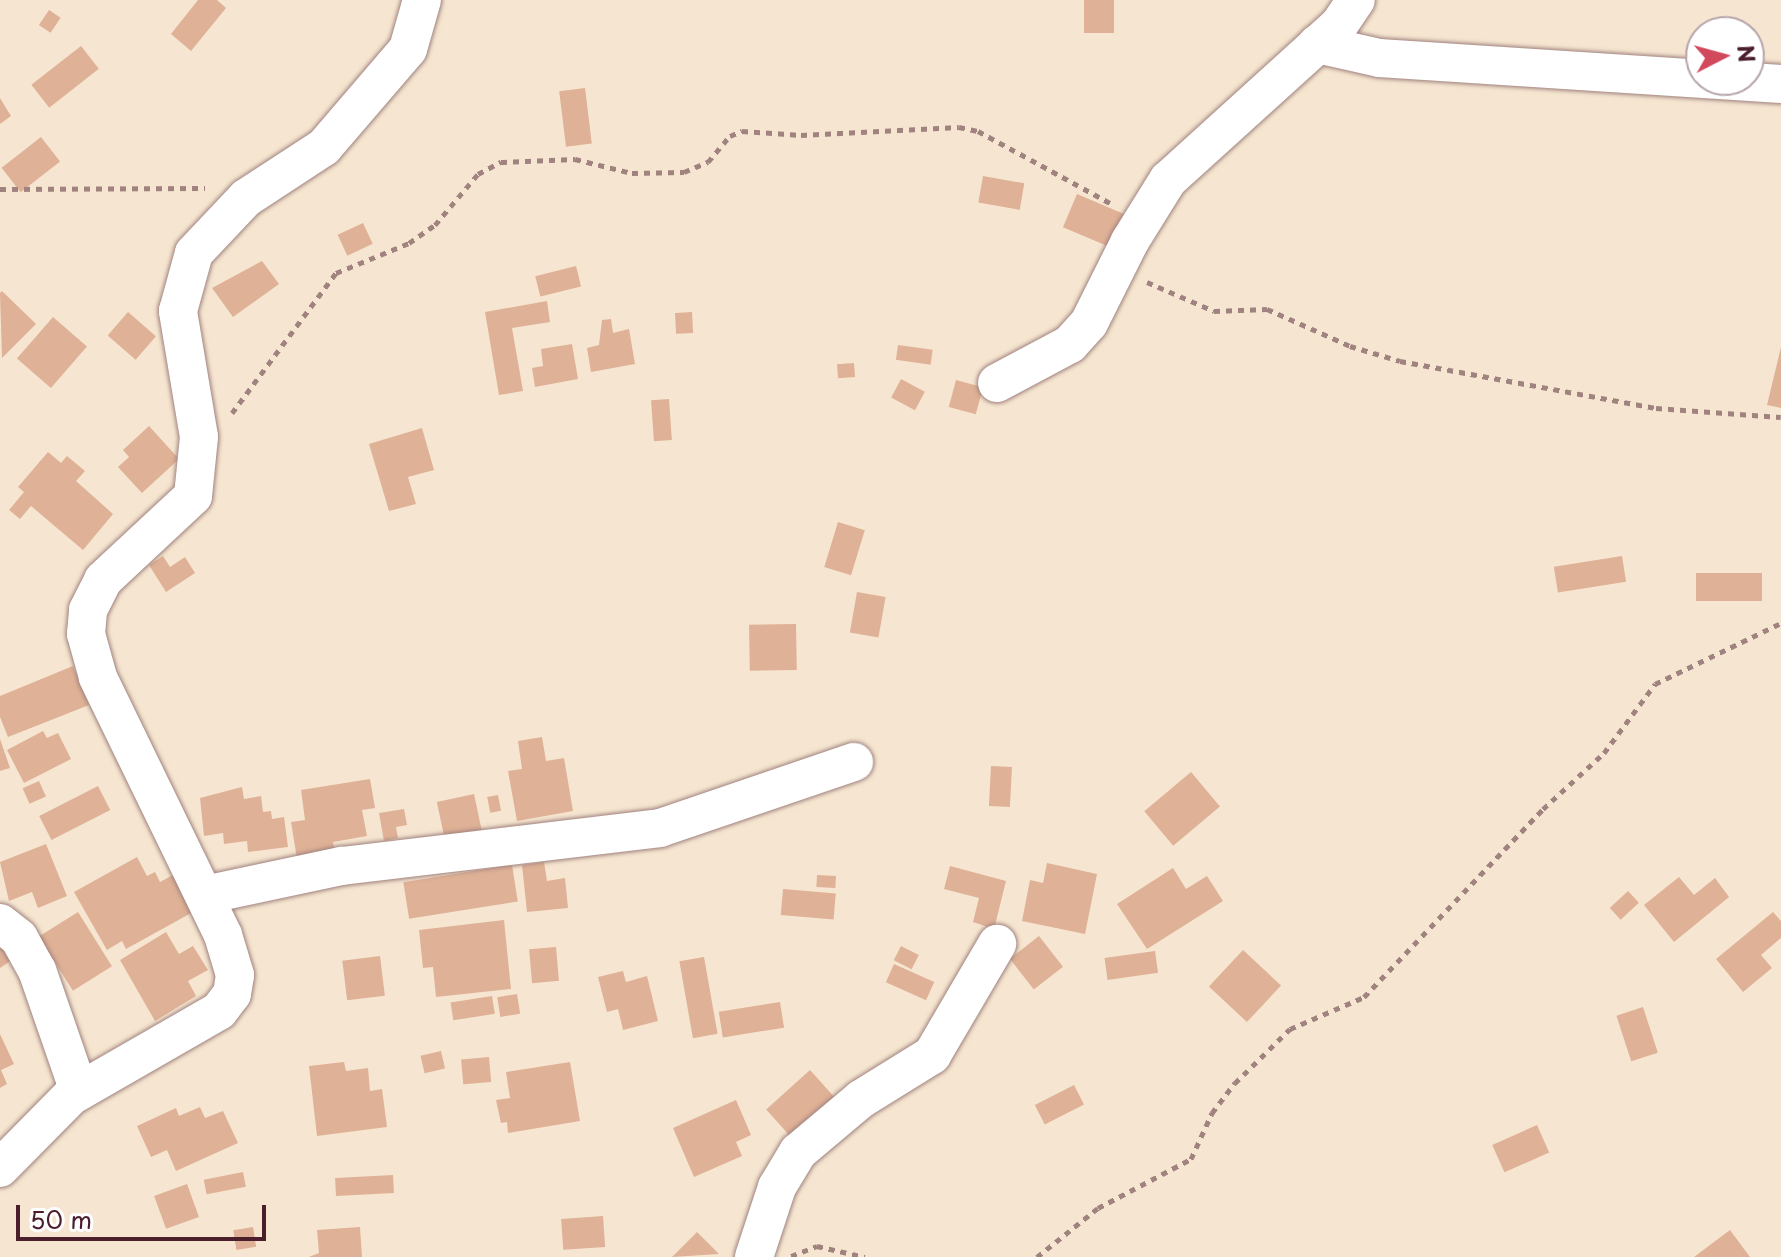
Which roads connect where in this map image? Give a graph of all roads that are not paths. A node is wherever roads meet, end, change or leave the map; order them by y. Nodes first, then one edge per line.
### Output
1 (422, 0) edge
2 (1356, 0) edge
3 (1317, 44) junction
4 (1781, 84) edge
5 (997, 383) dead end
6 (854, 762) dead end
7 (205, 895) junction
8 (0, 923) edge
9 (997, 944) dead end
10 (79, 1091) junction
11 (0, 1168) edge
12 (754, 1257) edge

1 - 7 street
2 - 3 street
3 - 4 street
3 - 5 street
6 - 7 street
7 - 10 street
8 - 10 street
9 - 12 street
10 - 11 street

